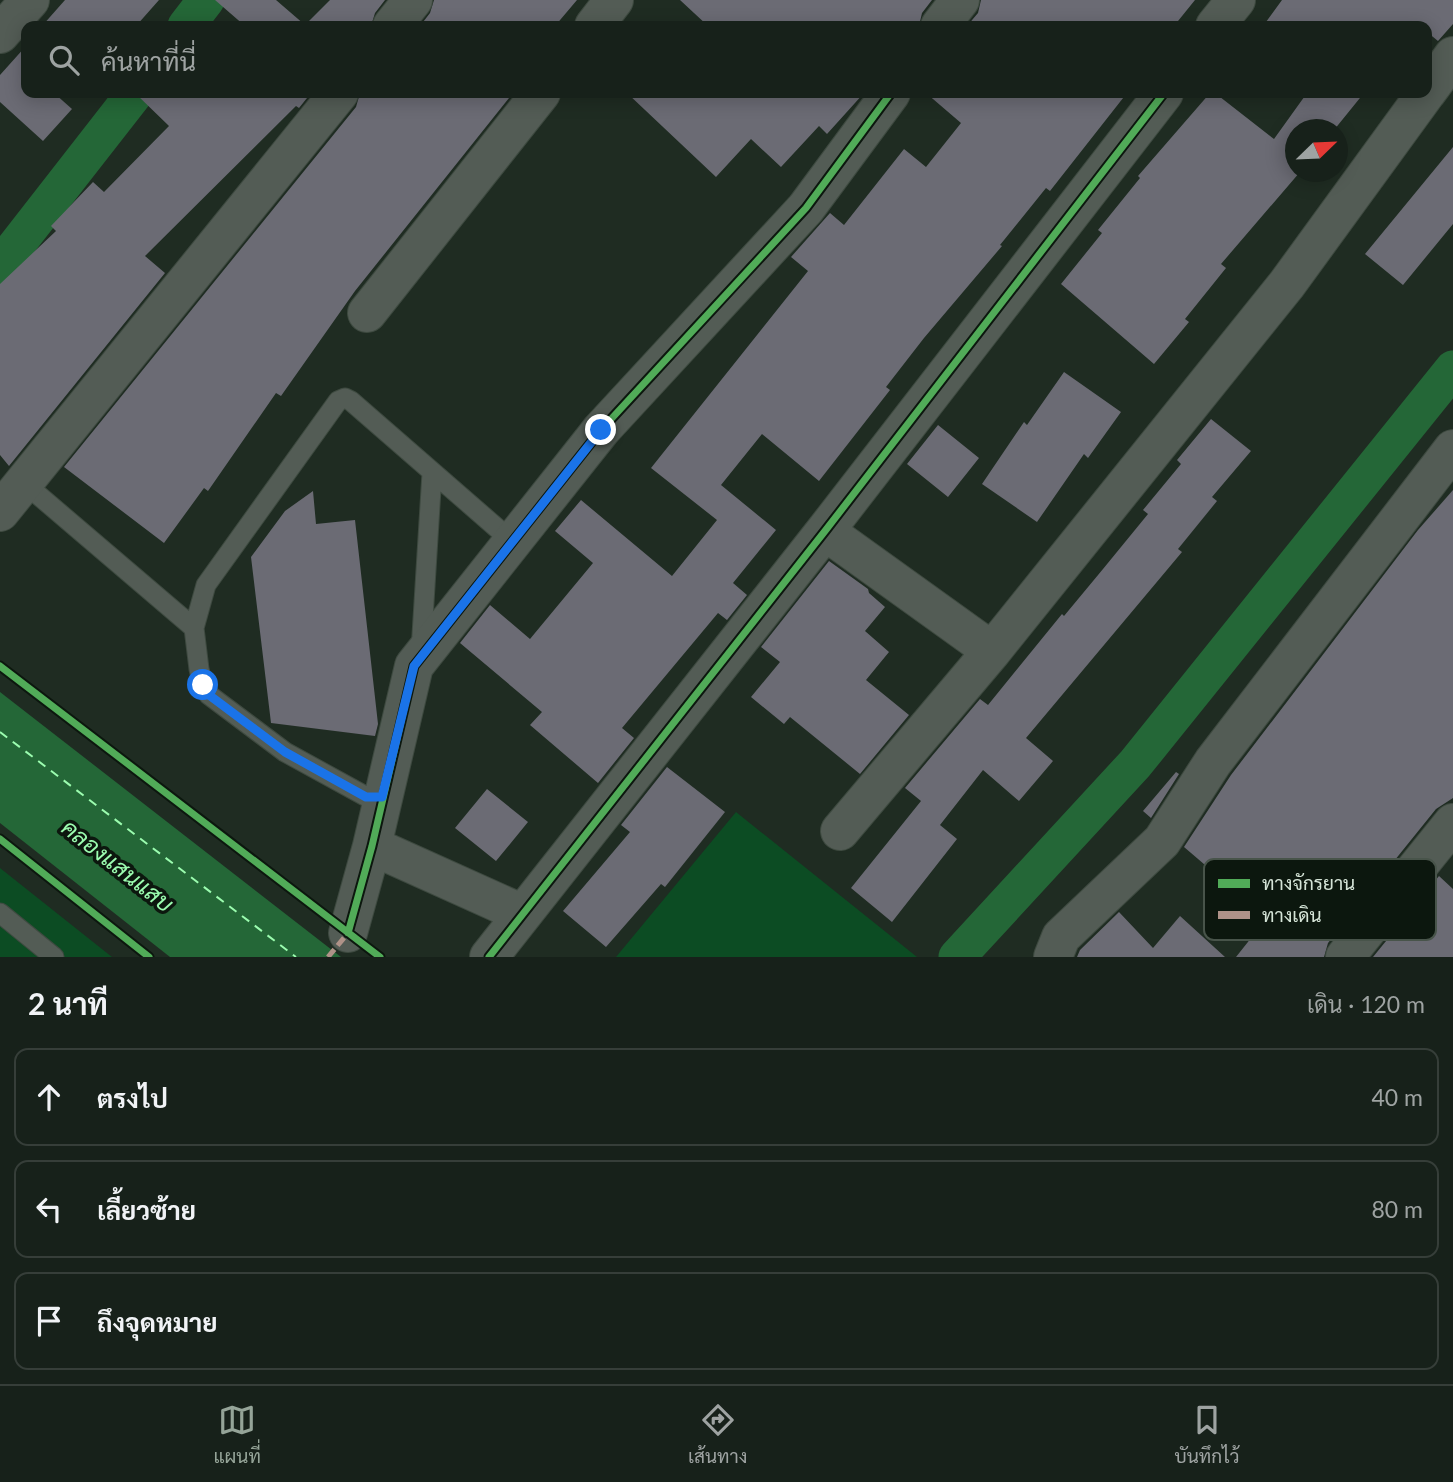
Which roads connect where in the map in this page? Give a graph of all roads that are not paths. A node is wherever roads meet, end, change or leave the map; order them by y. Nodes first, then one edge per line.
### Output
1 (30, 0) edge
2 (413, 0) edge
3 (614, 0) edge
4 (960, 0) edge
5 (1236, 0) edge
6 (396, 21) edge
7 (598, 21) edge
8 (944, 21) edge
9 (1220, 21) edge
10 (0, 34) edge
11 (1453, 56) edge
12 (1432, 85) edge
13 (335, 98) edge
14 (537, 98) edge
15 (887, 98) edge
16 (1160, 98) edge
17 (1423, 98) edge
18 (367, 313) dead end
19 (1453, 449) edge
20 (432, 473) junction
21 (23, 482) junction
22 (0, 512) edge
23 (825, 531) junction
24 (513, 542) junction
25 (194, 628) junction
26 (992, 651) junction
27 (420, 659) junction
28 (382, 797) junction
29 (1453, 823) edge
30 (840, 831) dead end
31 (372, 846) junction
32 (1424, 859) edge
33 (0, 913) edge
34 (523, 914) junction
35 (348, 933) dead end
36 (1359, 940) edge
37 (54, 957) edge
38 (489, 957) edge
39 (1053, 957) edge
40 (1345, 957) edge

1 - 10 street
2 - 6 street
3 - 7 street
4 - 8 street
5 - 9 street
11 - 12 street
13 - 21 street
14 - 18 street
15 - 24 street
16 - 23 street
17 - 26 street
19 - 39 street
20 - 24 lane
20 - 25 lane
20 - 27 lane
21 - 22 street
21 - 25 lane
23 - 26 street
23 - 34 street
24 - 27 street
25 - 28 lane
26 - 30 street
27 - 28 street
28 - 31 street
29 - 32 street
31 - 34 street
31 - 35 street
33 - 37 lane
34 - 38 street
36 - 40 street

